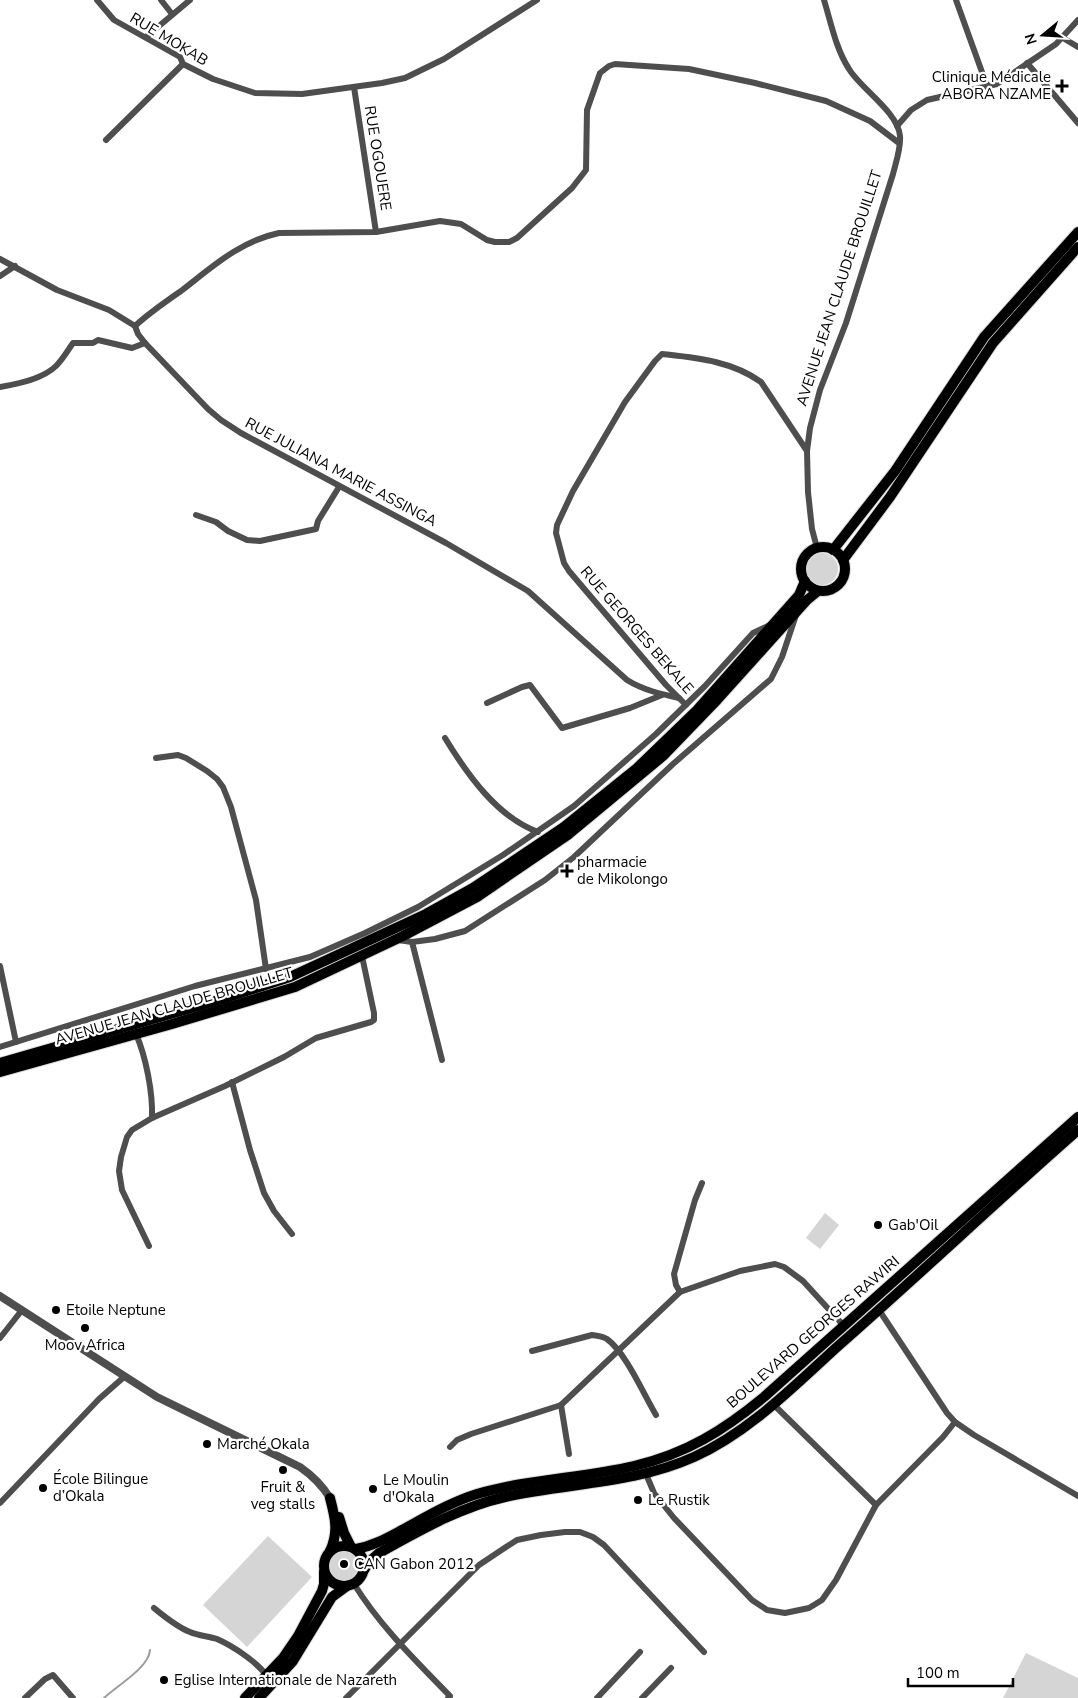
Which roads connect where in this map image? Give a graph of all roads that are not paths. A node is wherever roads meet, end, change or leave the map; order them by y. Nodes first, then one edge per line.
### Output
1 (97, 0) edge
2 (161, 0) edge
3 (190, 0) edge
4 (537, 0) edge
5 (824, 0) edge
6 (956, 0) edge
7 (172, 14) junction
8 (1078, 20) edge
9 (146, 37) junction
10 (1063, 38) junction
11 (1078, 47) edge
12 (1027, 63) junction
13 (183, 64) junction
14 (987, 86) junction
15 (354, 87) junction
16 (1078, 123) edge
17 (897, 126) junction
18 (106, 140) dead end
19 (899, 143) junction
20 (376, 232) junction
21 (1078, 232) edge
22 (1078, 246) edge
23 (0, 259) edge
24 (16, 266) junction
25 (0, 276) edge
26 (135, 326) junction
27 (145, 343) junction
28 (0, 387) edge
29 (808, 451) junction
30 (339, 487) junction
31 (196, 515) dead end
32 (817, 548) junction
33 (833, 550) junction
34 (842, 560) junction
35 (805, 581) junction
36 (818, 591) junction
37 (797, 613) junction
38 (774, 623) junction
39 (662, 694) junction
40 (679, 698) junction
41 (487, 703) dead end
42 (686, 705) junction
43 (445, 738) dead end
44 (156, 758) dead end
45 (538, 832) junction
46 (397, 940) junction
47 (412, 942) junction
48 (362, 956) junction
49 (0, 966) edge
50 (266, 969) junction
51 (136, 1034) junction
52 (16, 1042) junction
53 (0, 1047) edge
54 (442, 1060) dead end
55 (0, 1063) edge
56 (0, 1072) edge
57 (232, 1082) junction
58 (1078, 1117) edge
59 (152, 1118) junction
60 (1078, 1130) edge
61 (702, 1183) dead end
62 (292, 1234) dead end
63 (149, 1246) dead end
64 (680, 1292) junction
65 (0, 1296) edge
66 (22, 1310) junction
67 (880, 1310) junction
68 (844, 1326) junction
69 (0, 1338) edge
70 (618, 1349) junction
71 (532, 1351) dead end
72 (124, 1377) junction
73 (773, 1404) junction
74 (561, 1405) junction
75 (656, 1415) dead end
76 (955, 1422) junction
77 (450, 1447) dead end
78 (569, 1454) dead end
79 (646, 1474) junction
80 (1078, 1496) edge
81 (330, 1498) junction
82 (0, 1503) edge
83 (876, 1505) junction
84 (354, 1548) junction
85 (330, 1551) junction
86 (364, 1570) junction
87 (324, 1572) junction
88 (350, 1585) junction
89 (154, 1608) dead end
90 (401, 1645) junction
91 (640, 1652) dead end
92 (704, 1652) dead end
93 (671, 1668) dead end
94 (267, 1676) junction
95 (25, 1698) edge
96 (73, 1698) edge
97 (245, 1698) edge
98 (259, 1698) edge
99 (346, 1698) edge
100 (448, 1698) edge
101 (597, 1698) edge
102 (642, 1698) edge

1 - 9 street, RUE MOKAB
2 - 7 street
3 - 7 street
4 - 15 street, RUE MOKAB
5 - 17 street
6 - 14 street
7 - 9 street
8 - 10 street
9 - 13 street, RUE MOKAB
10 - 11 street
10 - 12 street
12 - 14 street
12 - 16 street
13 - 15 street, RUE MOKAB
13 - 18 street
14 - 17 street
15 - 20 street, RUE OGOUERE
17 - 19 street, AVENUE JEAN CLAUDE BROUILLET
19 - 20 street
19 - 29 street, AVENUE JEAN CLAUDE BROUILLET
20 - 26 street
21 - 33 main road
22 - 34 main road
23 - 24 street, RUE JULIANA MARIE ASSINGA
24 - 25 street
24 - 26 street, RUE JULIANA MARIE ASSINGA
26 - 27 street, RUE JULIANA MARIE ASSINGA
27 - 28 street
27 - 30 street, RUE JULIANA MARIE ASSINGA
29 - 32 street, AVENUE JEAN CLAUDE BROUILLET
29 - 40 street, RUE GEORGES BEKALE
30 - 31 street
30 - 39 street, RUE JULIANA MARIE ASSINGA
32 - 33 main road
32 - 35 main road
33 - 34 main road
34 - 36 main road
35 - 36 main road
35 - 38 main road, AVENUE JEAN CLAUDE BROUILLET
36 - 37 main road, AVENUE JEAN CLAUDE BROUILLET
37 - 46 main road, AVENUE JEAN CLAUDE BROUILLET
37 - 47 street
38 - 42 street
38 - 55 main road, AVENUE JEAN CLAUDE BROUILLET
39 - 40 street, RUE JULIANA MARIE ASSINGA
39 - 41 street
40 - 42 street, RUE GEORGES BEKALE
42 - 45 street
43 - 45 street
44 - 50 street
45 - 50 street
46 - 47 street
46 - 48 main road, AVENUE JEAN CLAUDE BROUILLET
47 - 54 street
48 - 51 main road, AVENUE JEAN CLAUDE BROUILLET
48 - 57 street
49 - 52 street
50 - 52 street
51 - 56 main road, AVENUE JEAN CLAUDE BROUILLET
51 - 59 street
52 - 53 street
57 - 59 street
57 - 62 street
58 - 68 main road, BOULEVARD GEORGES RAWIRI
59 - 63 street
60 - 67 main road, BOULEVARD GEORGES RAWIRI
61 - 64 street
64 - 68 street
64 - 70 street
65 - 66 street
66 - 69 street
66 - 72 street
67 - 73 main road, BOULEVARD GEORGES RAWIRI
67 - 76 street
68 - 84 main road, BOULEVARD GEORGES RAWIRI
70 - 71 street
70 - 74 street
70 - 75 street
72 - 81 street
72 - 82 street
73 - 79 main road, BOULEVARD GEORGES RAWIRI
73 - 83 street
74 - 77 street
74 - 78 street
76 - 80 street
76 - 83 street
79 - 83 street
79 - 86 main road, BOULEVARD GEORGES RAWIRI
81 - 84 main road
81 - 85 main road
84 - 85 main road
84 - 86 main road
85 - 87 main road
86 - 88 main road
87 - 88 main road
87 - 94 main road
88 - 90 street
88 - 98 main road
89 - 94 street
90 - 92 street
90 - 99 street
90 - 100 street
91 - 101 street
93 - 102 street
94 - 97 main road
95 - 96 street

